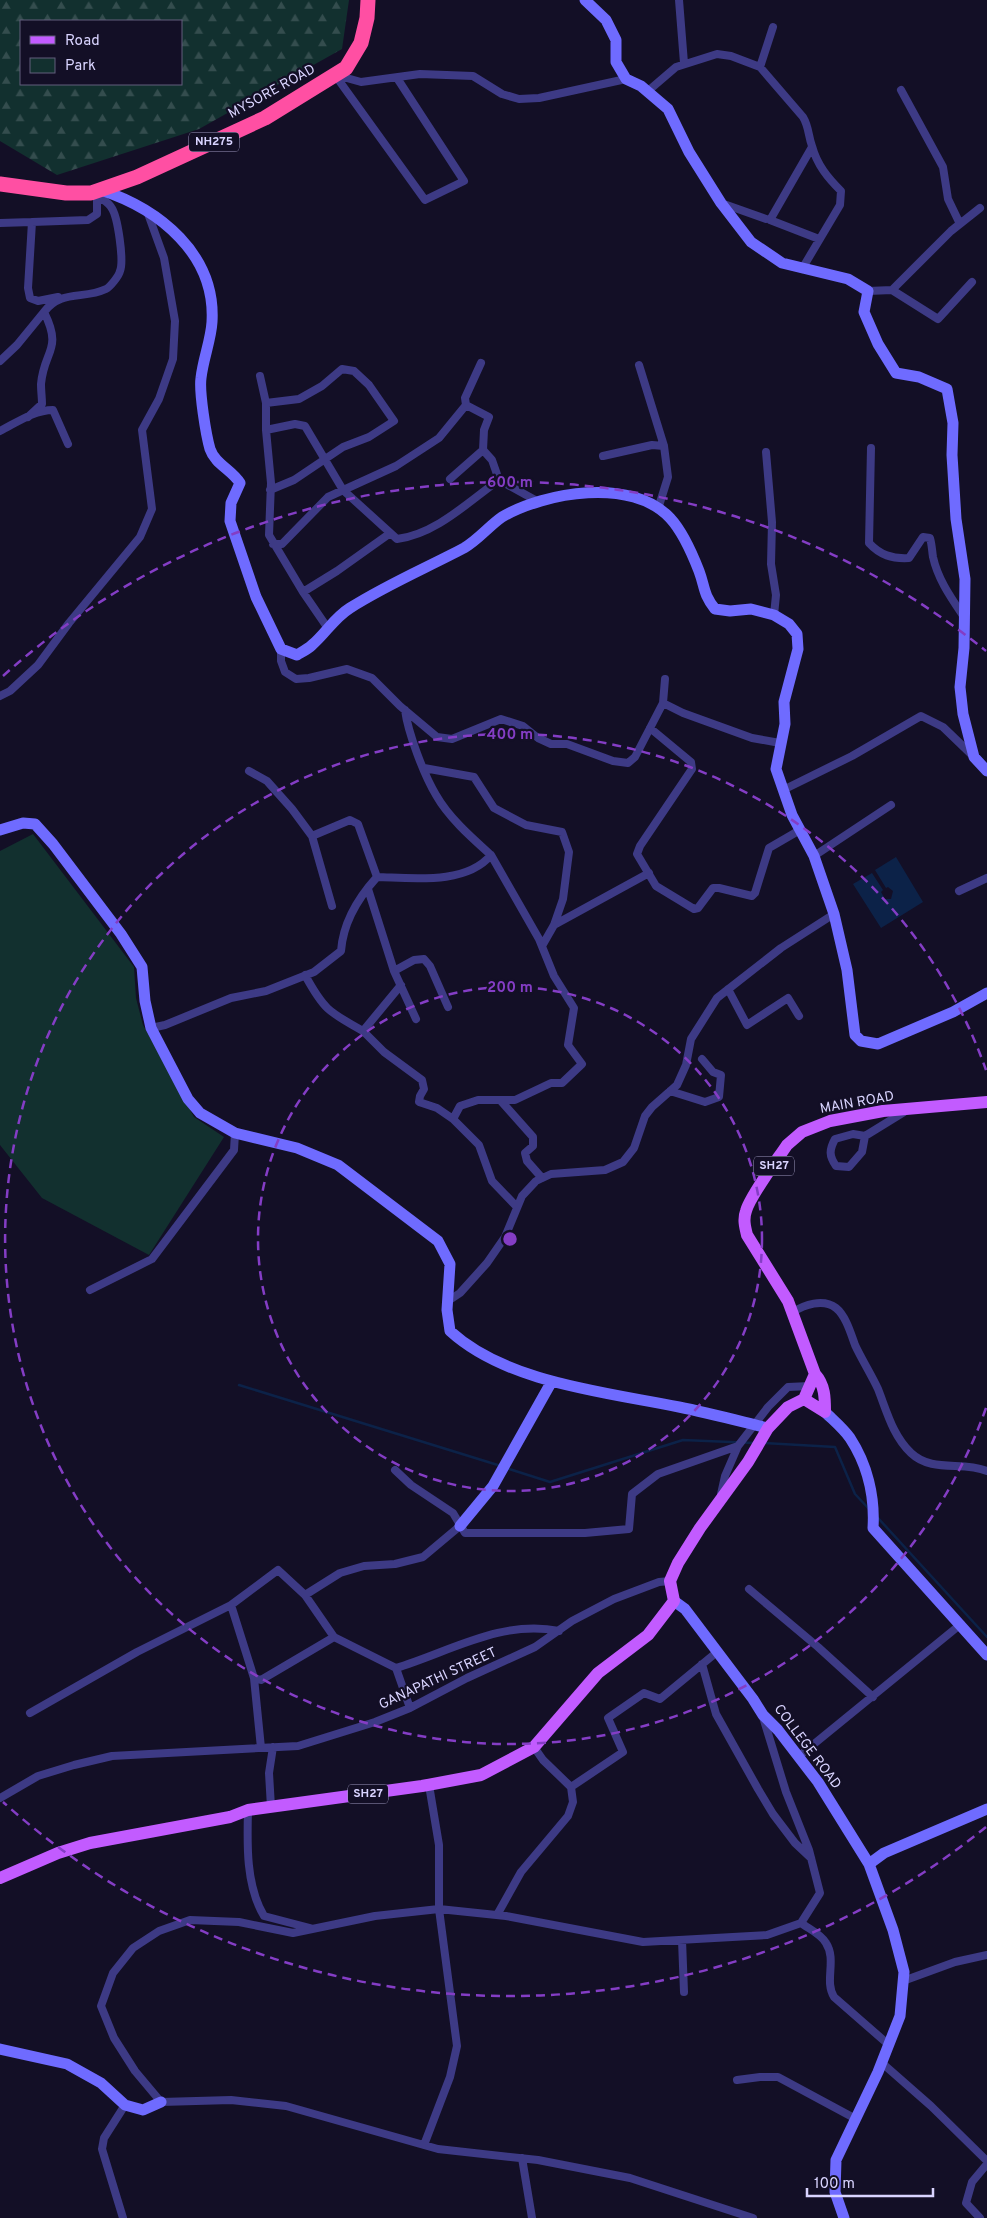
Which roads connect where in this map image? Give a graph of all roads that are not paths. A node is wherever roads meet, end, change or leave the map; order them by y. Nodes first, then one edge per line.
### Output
1 (368, 0) edge
2 (585, 0) edge
3 (679, 0) edge
4 (773, 27) dead end
5 (684, 64) junction
6 (760, 67) junction
7 (335, 75) junction
8 (397, 78) junction
9 (626, 78) junction
10 (901, 90) dead end
11 (648, 91) junction
12 (812, 146) junction
13 (0, 184) edge
14 (96, 193) junction
15 (721, 203) junction
16 (980, 208) dead end
17 (147, 209) junction
18 (766, 218) dead end
19 (32, 222) junction
20 (0, 224) edge
21 (960, 224) junction
22 (819, 239) junction
23 (802, 269) junction
24 (972, 282) dead end
25 (892, 290) junction
26 (868, 291) junction
27 (65, 296) junction
28 (44, 312) junction
29 (0, 361) edge
30 (481, 363) dead end
31 (639, 364) dead end
32 (260, 376) dead end
33 (266, 403) junction
34 (466, 405) junction
35 (28, 417) junction
36 (266, 430) junction
37 (0, 431) edge
38 (68, 444) dead end
39 (664, 446) junction
40 (871, 448) dead end
41 (483, 450) junction
42 (766, 452) dead end
43 (604, 456) dead end
44 (325, 458) junction
45 (450, 479) dead end
46 (499, 480) junction
47 (270, 490) junction
48 (343, 490) junction
49 (537, 501) junction
50 (658, 509) junction
51 (389, 534) junction
52 (273, 544) junction
53 (303, 592) junction
54 (774, 615) junction
55 (964, 618) junction
56 (327, 627) junction
57 (281, 649) junction
58 (666, 679) dead end
59 (0, 696) edge
60 (663, 703) junction
61 (406, 710) junction
62 (650, 728) junction
63 (780, 743) junction
64 (974, 757) junction
65 (424, 768) junction
66 (249, 771) dead end
67 (987, 771) edge
68 (783, 790) junction
69 (891, 804) dead end
70 (0, 830) edge
71 (800, 830) junction
72 (312, 836) junction
73 (492, 855) junction
74 (814, 856) junction
75 (649, 873) junction
76 (377, 877) junction
77 (987, 878) edge
78 (368, 889) junction
79 (959, 892) dead end
80 (332, 906) dead end
81 (834, 914) junction
82 (554, 925) junction
83 (542, 946) junction
84 (394, 971) junction
85 (304, 976) junction
86 (401, 985) junction
87 (728, 989) junction
88 (987, 993) edge
89 (448, 1007) dead end
90 (799, 1016) dead end
91 (416, 1019) dead end
92 (152, 1028) junction
93 (363, 1031) junction
94 (702, 1059) dead end
95 (670, 1091) junction
96 (502, 1101) junction
97 (987, 1102) edge
98 (908, 1109) junction
99 (453, 1118) junction
100 (235, 1133) junction
101 (866, 1136) junction
102 (542, 1178) junction
103 (517, 1207) junction
104 (90, 1290) dead end
105 (448, 1301) junction
106 (793, 1312) junction
107 (815, 1374) junction
108 (552, 1381) junction
109 (810, 1386) junction
110 (804, 1399) junction
111 (825, 1412) junction
112 (754, 1425) junction
113 (768, 1428) junction
114 (738, 1446) junction
115 (395, 1470) dead end
116 (987, 1471) edge
117 (719, 1501) junction
118 (460, 1526) junction
119 (670, 1581) junction
120 (749, 1589) dead end
121 (305, 1595) junction
122 (674, 1600) junction
123 (231, 1605) junction
124 (961, 1624) junction
125 (559, 1631) junction
126 (334, 1637) junction
127 (717, 1652) junction
128 (987, 1655) edge
129 (702, 1664) junction
130 (396, 1668) junction
131 (254, 1678) junction
132 (873, 1697) junction
133 (410, 1708) junction
134 (30, 1713) dead end
135 (763, 1715) junction
136 (273, 1747) junction
137 (534, 1747) junction
138 (261, 1748) junction
139 (798, 1757) junction
140 (429, 1785) junction
141 (571, 1787) junction
142 (0, 1798) edge
143 (271, 1807) junction
144 (987, 1809) edge
145 (248, 1810) junction
146 (811, 1858) junction
147 (869, 1864) junction
148 (0, 1878) edge
149 (439, 1909) junction
150 (497, 1915) junction
151 (801, 1923) junction
152 (312, 1928) junction
153 (682, 1940) junction
154 (987, 1955) edge
155 (903, 1981) junction
156 (684, 1992) dead end
157 (889, 2045) junction
158 (0, 2049) edge
159 (882, 2063) junction
160 (737, 2080) dead end
161 (161, 2102) junction
162 (126, 2105) junction
163 (856, 2119) junction
164 (424, 2145) junction
165 (522, 2158) junction
166 (987, 2162) edge
167 (123, 2218) edge
168 (532, 2218) edge
169 (753, 2218) edge
170 (844, 2218) edge
171 (980, 2218) edge

1 - 7 highway, MYSORE ROAD / NH275
2 - 9 street
3 - 5 street
4 - 6 street
5 - 6 street
5 - 11 street
6 - 12 street
7 - 8 street
7 - 8 street
7 - 14 highway, MYSORE ROAD / NH275
8 - 9 street
9 - 11 street
10 - 21 street
11 - 15 street
12 - 22 street
12 - 22 street
13 - 14 highway, MYSORE ROAD / NH275
14 - 17 street
14 - 19 street
14 - 27 street
15 - 18 street
15 - 23 street
16 - 21 street
17 - 57 street
17 - 59 street
19 - 20 street
19 - 27 street
21 - 25 street
22 - 23 street
23 - 26 street
24 - 25 street
25 - 26 street
26 - 55 street
27 - 28 street
28 - 29 street
28 - 35 street
30 - 34 street
31 - 39 street
32 - 33 street
33 - 36 street
33 - 44 street
34 - 41 street
34 - 48 street
35 - 37 street
35 - 38 street
36 - 44 street
36 - 47 street
39 - 43 street
39 - 50 street
40 - 55 street
41 - 45 street
41 - 46 street
42 - 54 street
44 - 47 street
44 - 48 street
46 - 49 street
46 - 51 street
47 - 52 street
48 - 51 street
48 - 52 street
49 - 50 street
49 - 56 street
50 - 54 street
51 - 53 street
52 - 53 street
53 - 56 street
54 - 63 street
55 - 64 street
56 - 57 street
57 - 61 street
58 - 60 street
60 - 62 street
60 - 63 street
61 - 62 street
61 - 65 street
62 - 75 street
63 - 68 street
64 - 67 street
64 - 68 street
65 - 73 street
65 - 82 street
66 - 72 street
68 - 71 street
69 - 74 street
70 - 92 street
71 - 74 street
71 - 75 street
72 - 76 street
72 - 80 street
73 - 76 street
73 - 83 street
74 - 81 street
75 - 82 street
76 - 78 street
77 - 79 street
78 - 84 street
78 - 85 street
81 - 87 street
81 - 88 street
82 - 83 street
83 - 96 street
84 - 86 street
84 - 89 street
85 - 92 street
85 - 93 street
86 - 91 street
86 - 93 street
87 - 90 street
87 - 95 street
92 - 100 street
93 - 99 street
94 - 95 street
95 - 102 street
96 - 99 street
96 - 102 street
97 - 98 main road, MAIN ROAD / SH27
98 - 101 street
98 - 106 main road, MAIN ROAD / SH27
99 - 103 street
100 - 104 street
100 - 105 street
101 - 101 street
102 - 103 street
103 - 105 street
105 - 108 street
106 - 107 main road, MAIN ROAD / SH27
106 - 116 street
107 - 109 main road
107 - 111 main road, SH27
108 - 112 street
108 - 118 street
109 - 110 main road
109 - 112 street
110 - 111 main road
110 - 113 main road
111 - 124 street
112 - 113 street
112 - 114 street
113 - 117 main road
114 - 117 street
114 - 118 street
115 - 118 street
117 - 119 main road
118 - 121 street
119 - 122 main road
119 - 125 street, GANAPATHI STREET
120 - 132 street
121 - 123 street
121 - 126 street
122 - 127 street, COLLEGE ROAD
122 - 137 main road, SH27
123 - 131 street
123 - 134 street
124 - 128 street
124 - 132 street
125 - 130 street
125 - 133 street, GANAPATHI STREET
126 - 130 street
126 - 131 street
127 - 129 street
127 - 135 street, COLLEGE ROAD
129 - 141 street
129 - 146 street
130 - 133 street
131 - 138 street
132 - 139 street
133 - 136 street, GANAPATHI STREET
135 - 139 street, COLLEGE ROAD
135 - 146 street
136 - 138 street, GANAPATHI STREET
136 - 143 street
137 - 140 main road, SH27
137 - 141 street
138 - 142 street, GANAPATHI STREET
139 - 147 street, COLLEGE ROAD
140 - 143 main road, SH27
140 - 149 street
141 - 150 street
143 - 145 main road, SH27
144 - 147 street
145 - 148 main road, SH27
145 - 152 street
146 - 151 street
147 - 155 street, COLLEGE ROAD
149 - 150 street
149 - 152 street
149 - 164 street
150 - 153 street
151 - 153 street
151 - 157 street
152 - 161 street
153 - 156 street
154 - 155 street
155 - 157 street, COLLEGE ROAD
157 - 159 street, COLLEGE ROAD
158 - 162 street
159 - 163 street, COLLEGE ROAD
159 - 166 street
160 - 163 street
161 - 162 street
161 - 164 street
162 - 167 street
163 - 170 street, COLLEGE ROAD
164 - 165 street
165 - 168 street
165 - 169 street
166 - 171 street

